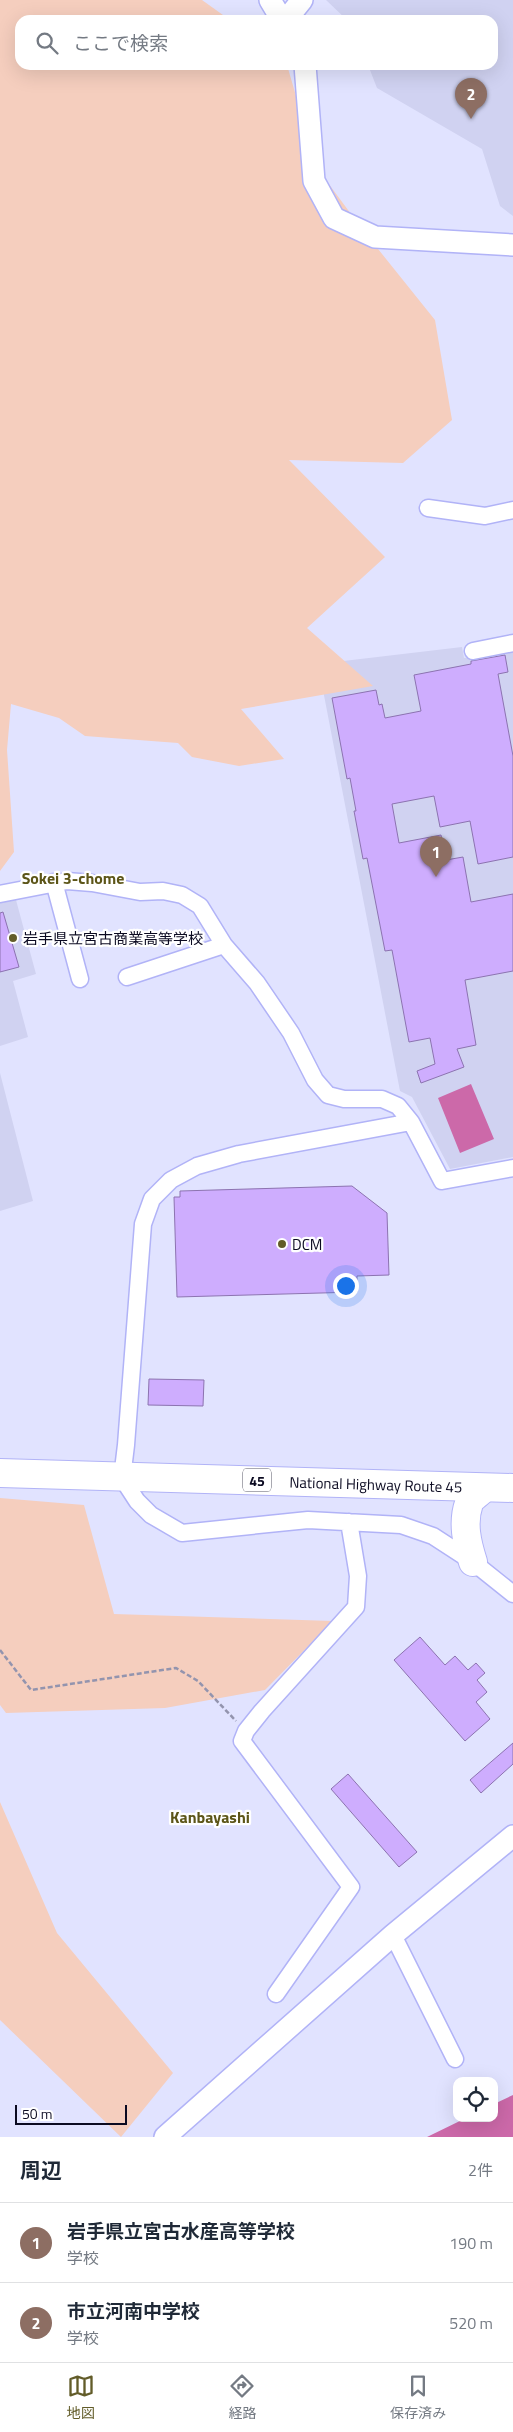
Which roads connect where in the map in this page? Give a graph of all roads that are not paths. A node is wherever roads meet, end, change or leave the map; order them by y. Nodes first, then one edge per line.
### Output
1 (270, 0) edge
2 (302, 0) edge
3 (279, 15) edge
4 (290, 15) edge
5 (305, 70) edge
6 (513, 245) edge
7 (428, 508) dead end
8 (513, 510) edge
9 (513, 643) edge
10 (473, 651) dead end
11 (54, 882) junction
12 (0, 894) edge
13 (224, 945) junction
14 (127, 977) dead end
15 (80, 979) dead end
16 (411, 1122) junction
17 (513, 1168) edge
18 (0, 1473) edge
19 (122, 1478) junction
20 (513, 1488) edge
21 (483, 1489) junction
22 (349, 1522) junction
23 (473, 1562) junction
24 (513, 1594) edge
25 (513, 1836) edge
26 (393, 1935) junction
27 (276, 1994) dead end
28 (455, 2059) dead end
29 (165, 2137) edge

1 - 3 street
2 - 4 street
5 - 6 street
7 - 8 street
9 - 10 street
11 - 12 street
11 - 13 street
11 - 15 street
13 - 14 street
13 - 16 street
16 - 17 street
16 - 19 street
18 - 19 highway, National Highway Route 45 / 45
19 - 21 highway, National Highway Route 45 / 45
19 - 22 street
20 - 21 highway, National Highway Route 45 / 45
21 - 23 highway
22 - 23 street
22 - 27 street
23 - 24 street
25 - 26 street
26 - 28 street
26 - 29 street

